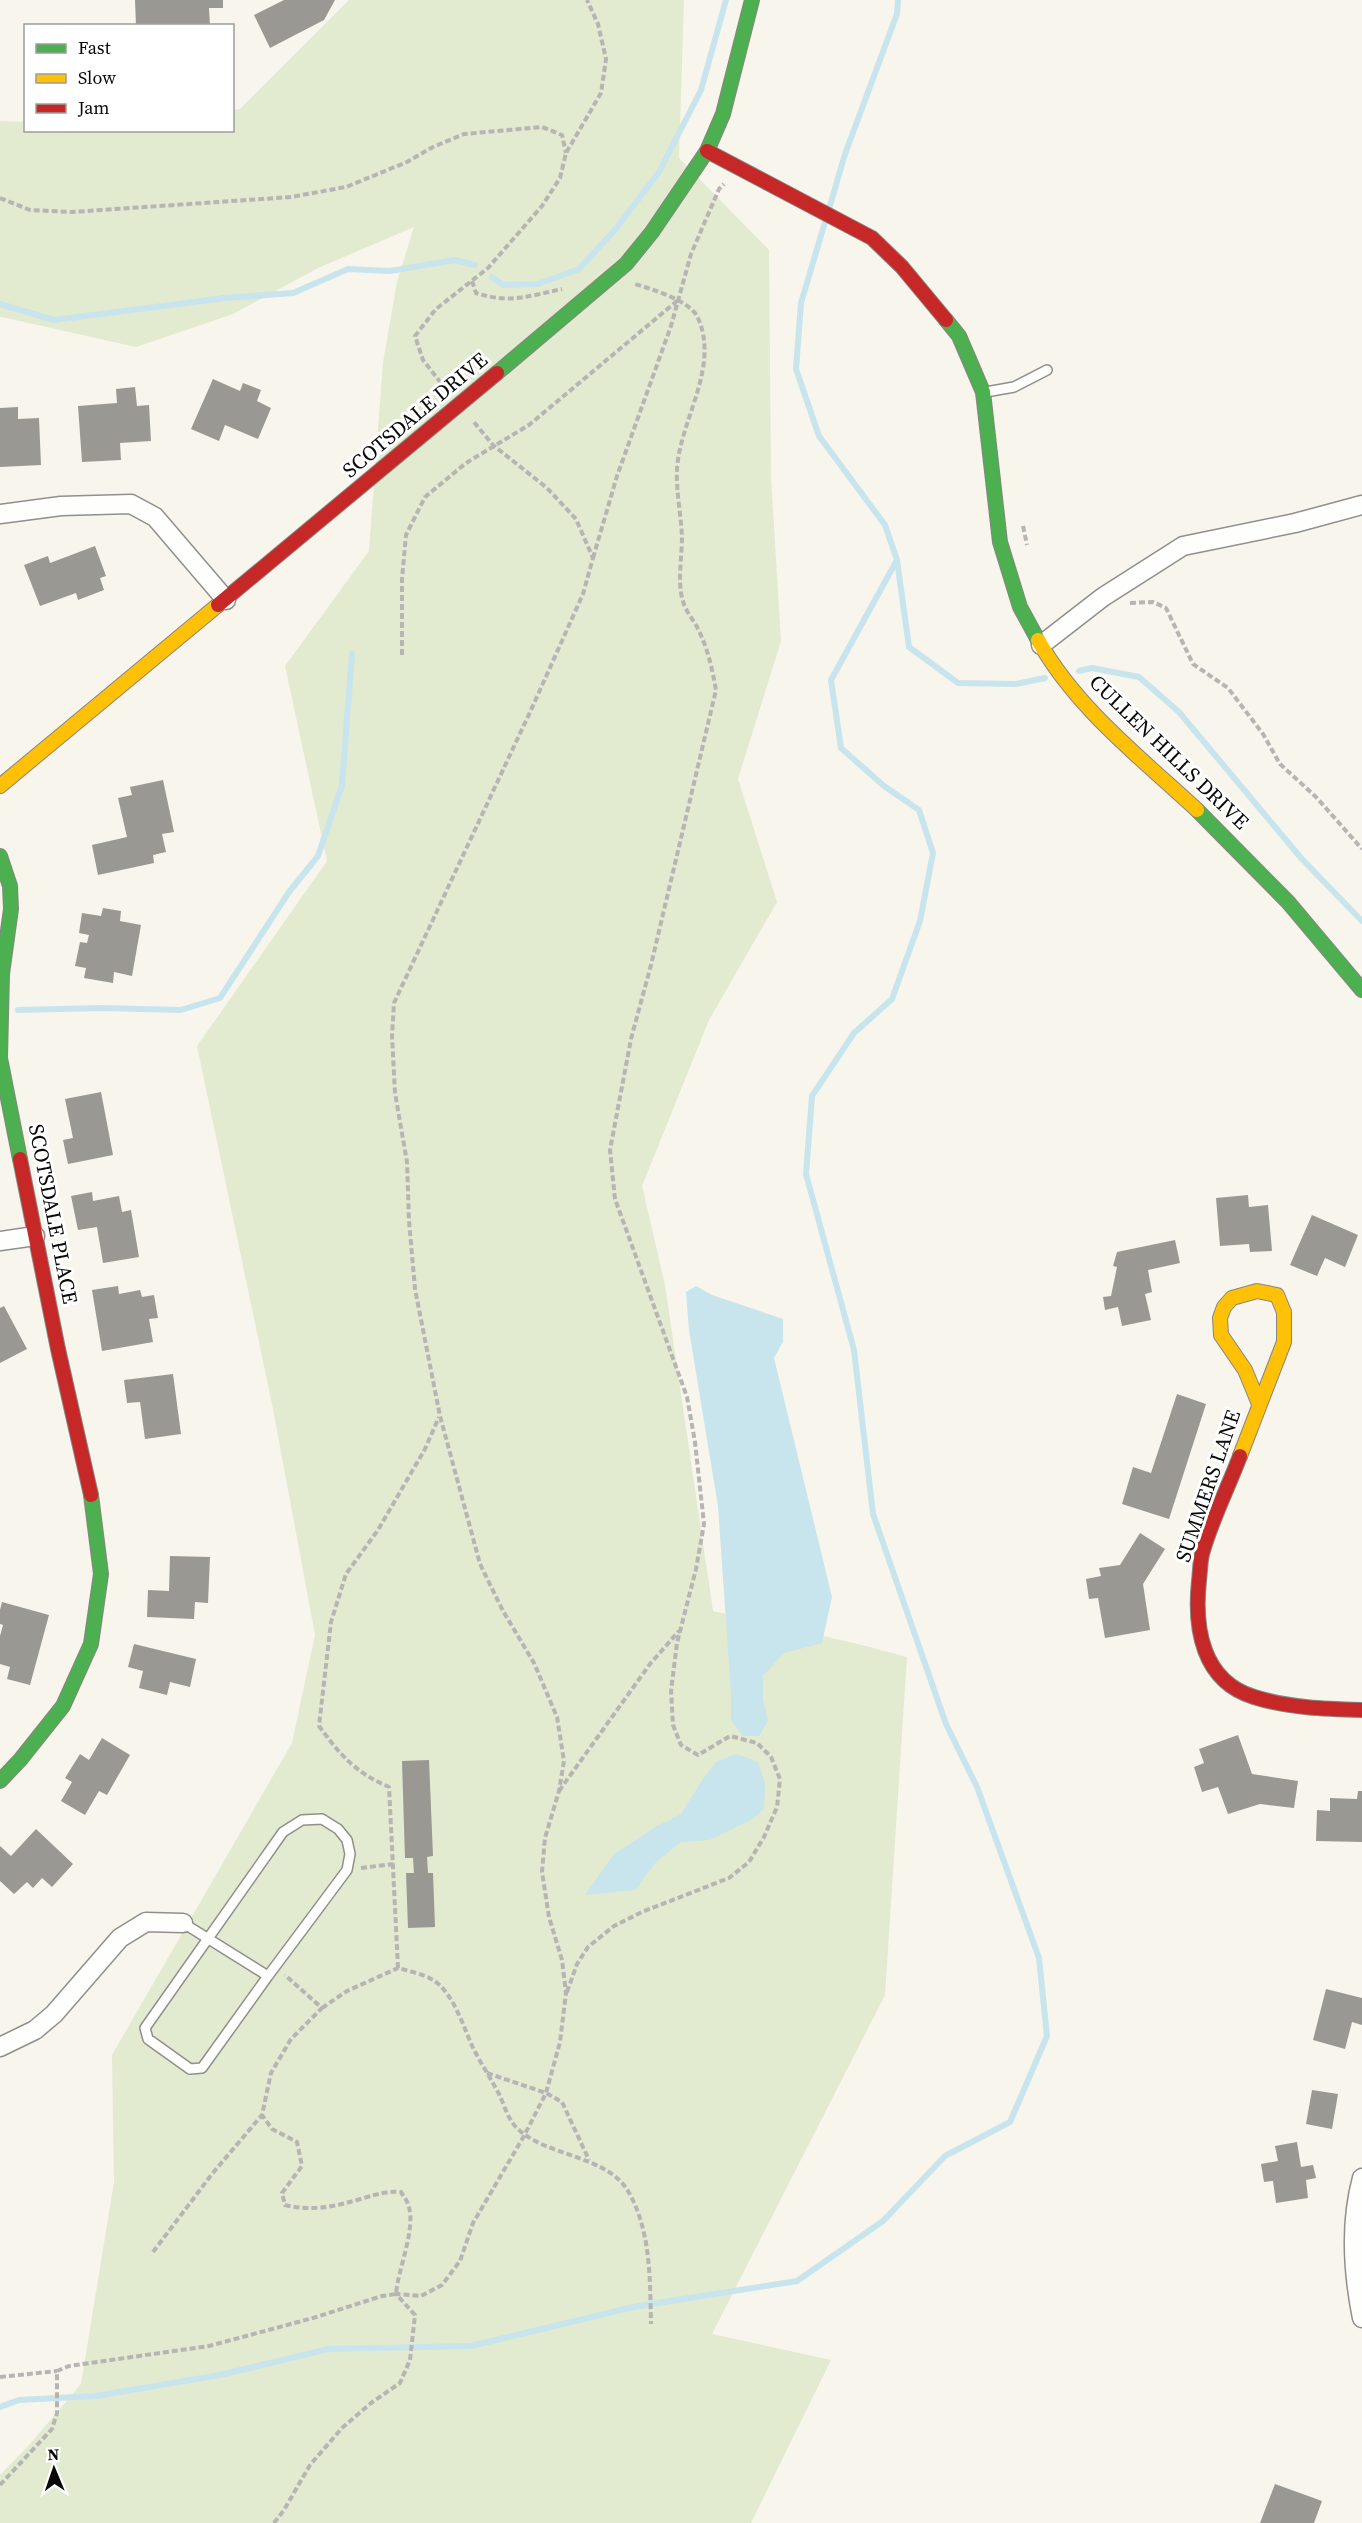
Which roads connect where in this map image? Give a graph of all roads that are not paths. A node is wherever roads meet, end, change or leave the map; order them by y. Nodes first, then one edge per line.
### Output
1 (752, 0) edge
2 (706, 151) junction
3 (1047, 370) dead end
4 (983, 392) junction
5 (1362, 504) edge
6 (0, 514) edge
7 (226, 600) junction
8 (1041, 645) junction
9 (0, 786) edge
10 (0, 856) edge
11 (1362, 990) edge
12 (35, 1236) junction
13 (0, 1241) edge
14 (1259, 1404) junction
15 (1362, 1710) edge
16 (0, 1781) edge
17 (183, 1923) joint
18 (208, 1939) junction
19 (268, 1976) junction
20 (0, 2047) edge
21 (1362, 2178) edge
22 (1362, 2318) edge

1 - 2 street, SCOTSDALE DRIVE
2 - 4 street, CULLEN HILLS DRIVE
2 - 7 street, SCOTSDALE DRIVE
3 - 4 lane
4 - 8 street, CULLEN HILLS DRIVE
5 - 8 street
6 - 7 street
7 - 9 street, SCOTSDALE DRIVE
8 - 11 street, CULLEN HILLS DRIVE
10 - 12 street, SCOTSDALE PLACE
12 - 13 street
12 - 16 street, SCOTSDALE PLACE
14 - 14 street, SUMMERS LANE
14 - 15 street, SUMMERS LANE
17 - 18 lane
17 - 20 street
18 - 19 lane
18 - 19 lane
18 - 19 lane
21 - 22 street

